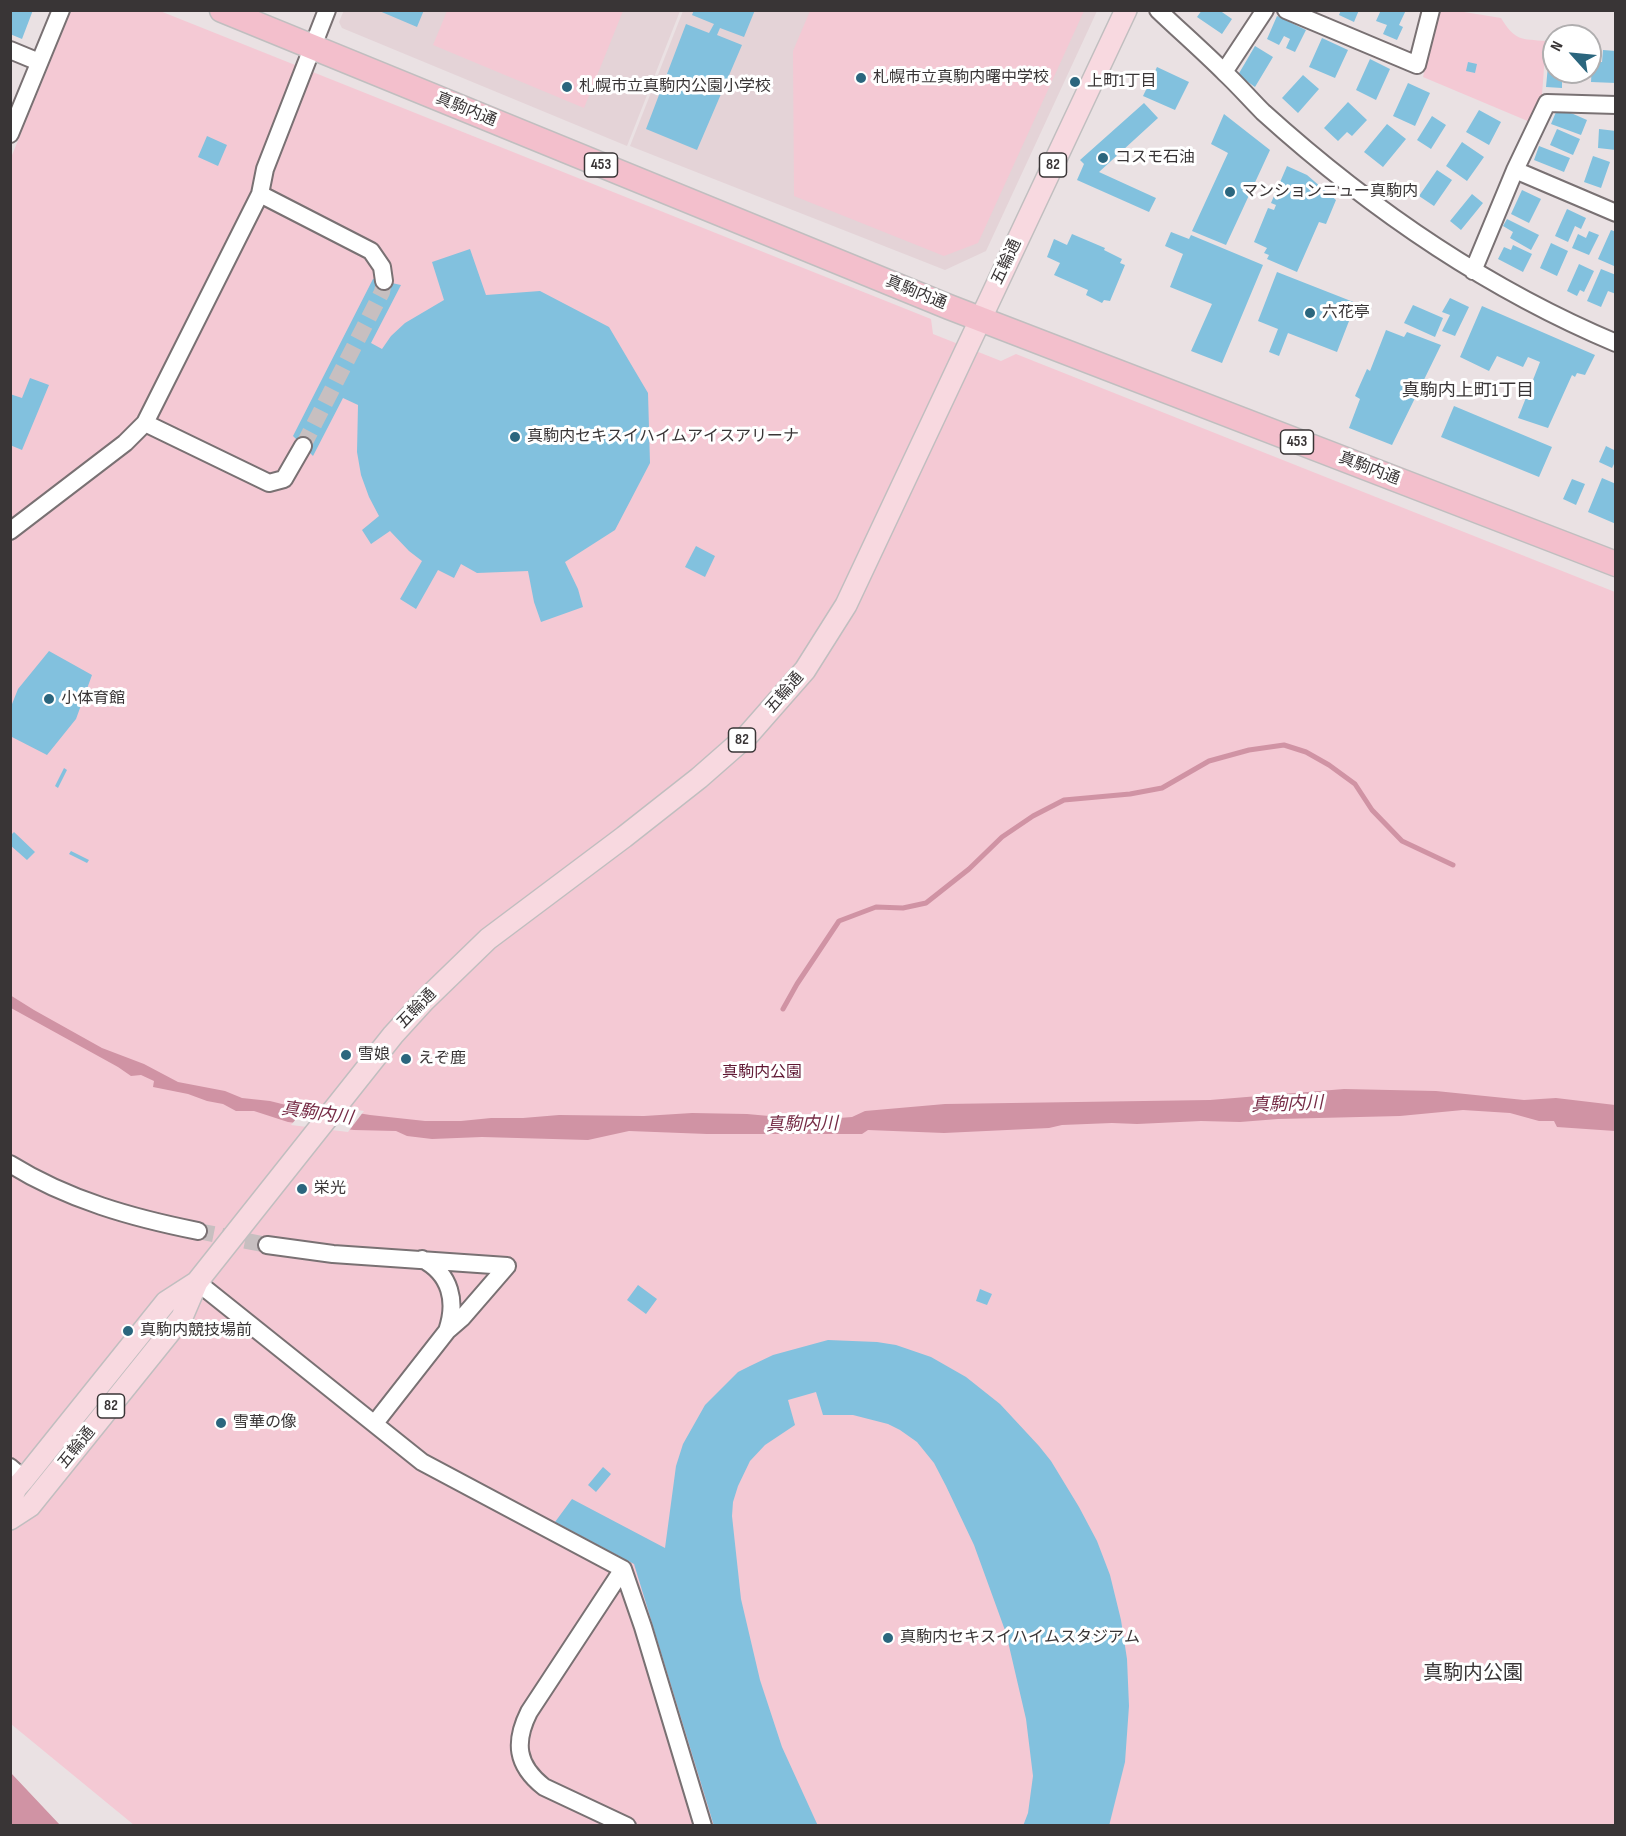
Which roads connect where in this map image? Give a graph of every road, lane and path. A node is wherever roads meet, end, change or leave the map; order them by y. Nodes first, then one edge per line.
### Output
1 (60, 10) edge
2 (222, 10) edge
3 (327, 10) edge
4 (1126, 10) edge
5 (1158, 10) edge
6 (1265, 10) edge
7 (1286, 10) edge
8 (1431, 10) edge
9 (312, 47) junction
10 (10, 50) edge
11 (39, 62) junction
12 (1224, 72) junction
13 (1616, 105) edge
14 (10, 134) edge
15 (1515, 170) junction
16 (260, 194) junction
17 (1616, 213) edge
18 (1473, 271) junction
19 (384, 281) tunnel mouth
20 (980, 319) junction
21 (1616, 343) edge
22 (145, 423) junction
23 (303, 446) tunnel mouth
24 (10, 531) edge
25 (1616, 564) edge
26 (10, 1164) edge
27 (198, 1231) tunnel mouth
28 (267, 1245) tunnel mouth
29 (421, 1259) junction
30 (197, 1282) junction
31 (447, 1331) junction
32 (375, 1423) junction
33 (17, 1473) edge
34 (10, 1502) edge
35 (10, 1519) edge
36 (623, 1569) junction
37 (627, 1826) edge
38 (703, 1826) edge

1 - 11 street
2 - 9 highway, 真駒内通 / 453
3 - 9 street
4 - 20 main road, 五輪通 / 82
5 - 12 street
6 - 12 street
7 - 8 street
9 - 16 street
9 - 20 highway, 真駒内通 / 453
10 - 11 street
11 - 14 street
12 - 18 street
13 - 15 street
15 - 17 street
15 - 18 street
16 - 19 street
16 - 22 street
18 - 21 street
20 - 25 highway, 真駒内通 / 453
20 - 30 main road, 五輪通 / 82
22 - 23 street
22 - 24 street
26 - 27 street
28 - 29 street
29 - 31 street
29 - 31 street
30 - 32 street
30 - 33 main road, 五輪通 / 82
30 - 35 main road, 五輪通 / 82
31 - 32 street
32 - 36 street
33 - 34 main road, 五輪通 / 82
36 - 37 street
36 - 38 street

